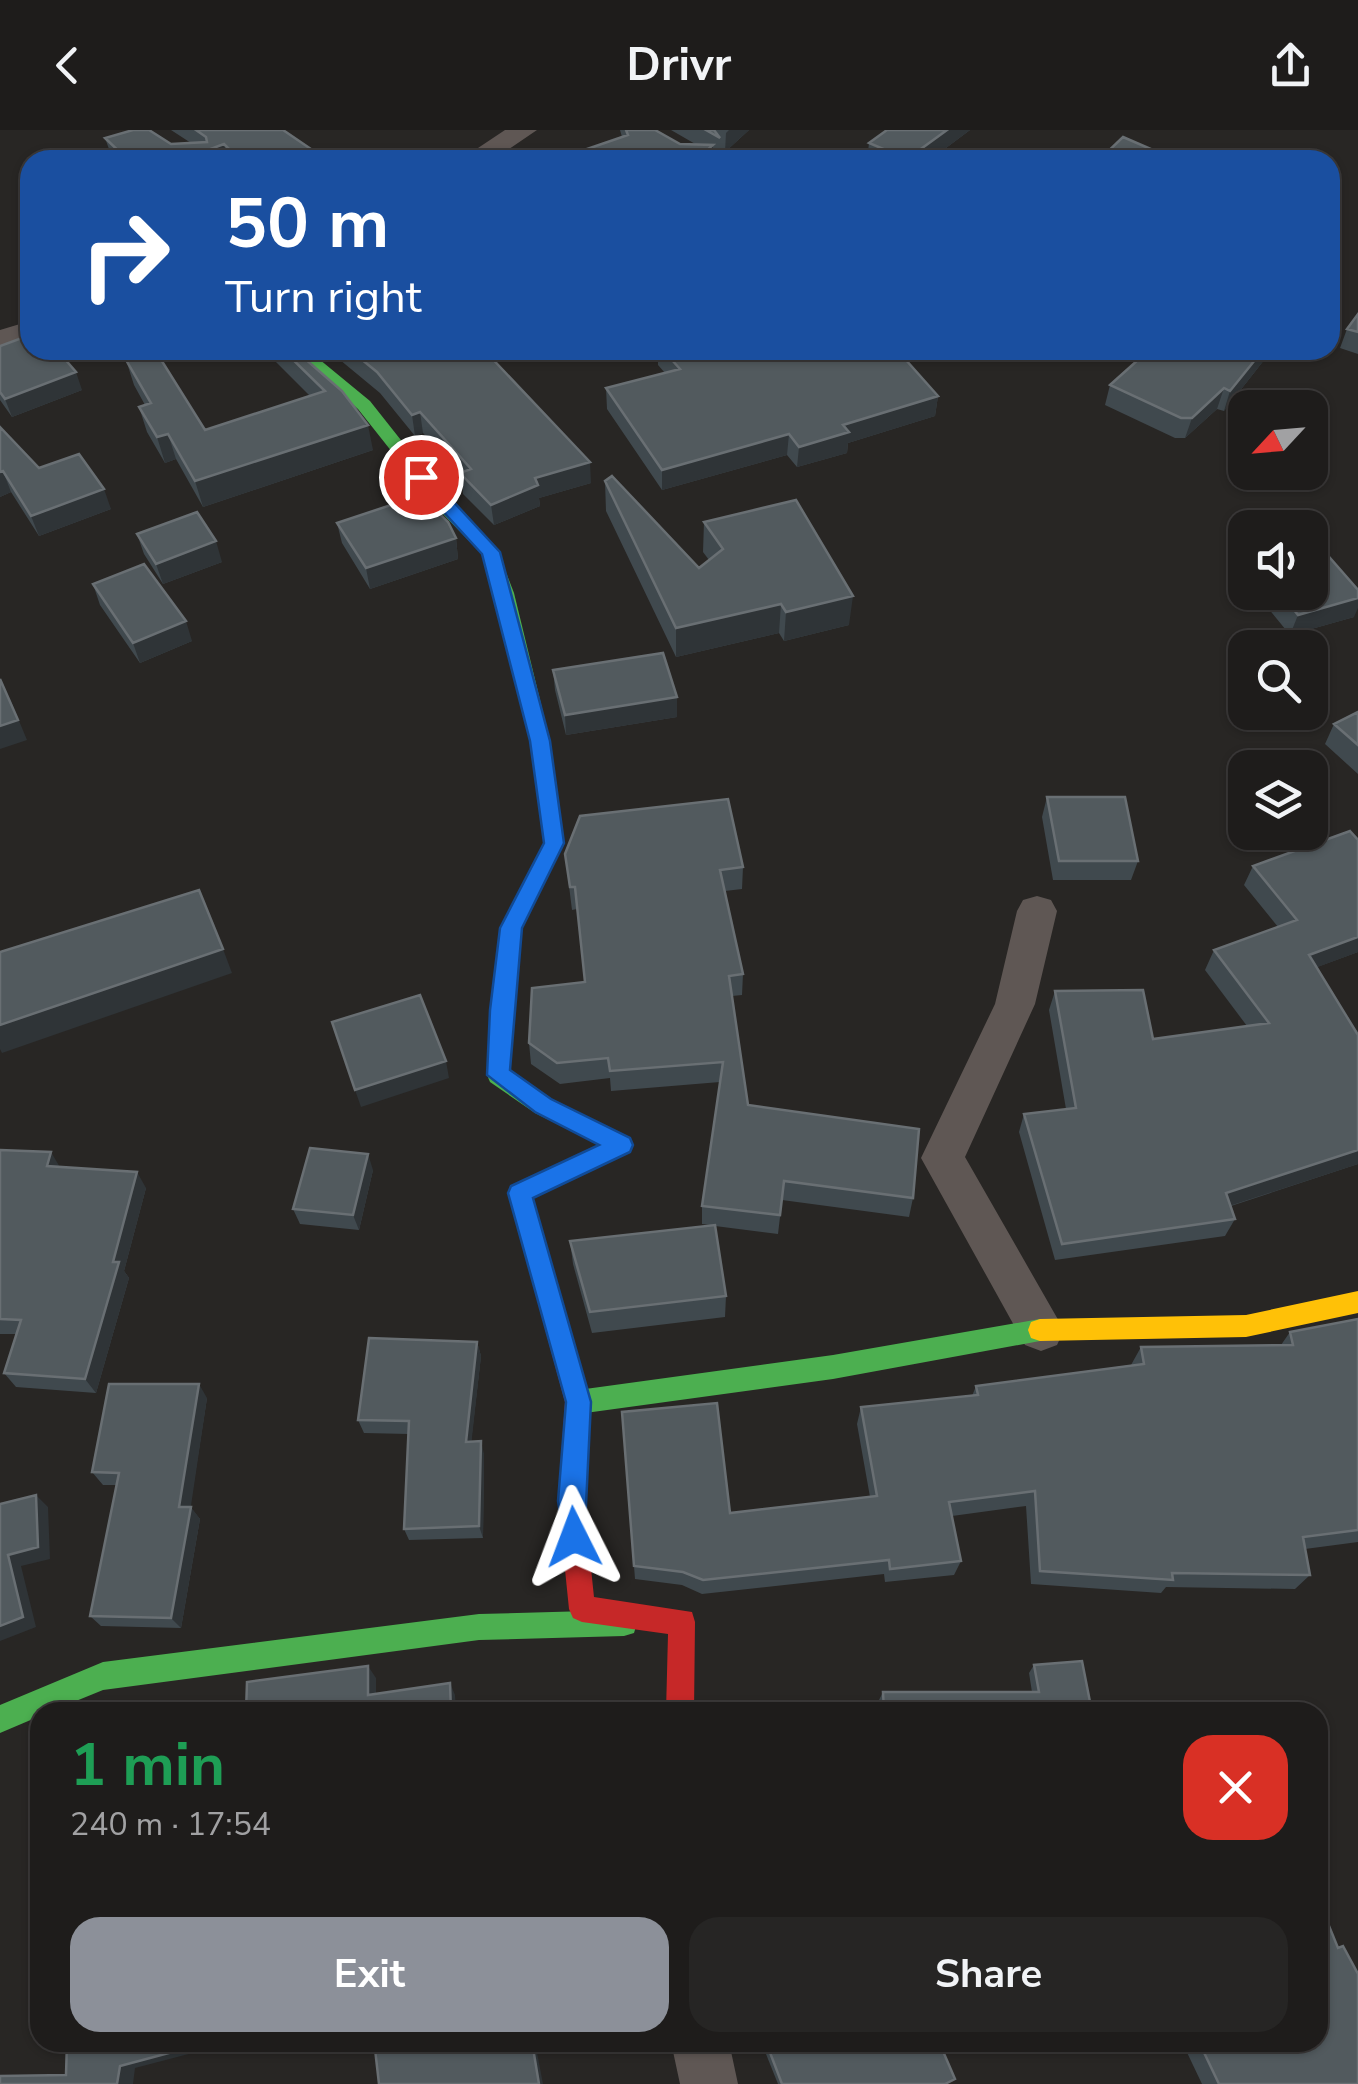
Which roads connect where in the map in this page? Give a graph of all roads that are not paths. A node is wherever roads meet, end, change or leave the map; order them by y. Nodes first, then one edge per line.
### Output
1 (524, 130) edge
2 (491, 150) edge
3 (310, 360) edge
4 (1037, 911) dead end
5 (1358, 1302) edge
6 (1040, 1330) junction
7 (578, 1402) junction
8 (682, 1622) junction
9 (41, 1702) edge
10 (680, 1702) edge
11 (30, 1706) edge
12 (0, 1719) edge
13 (702, 2052) edge
14 (709, 2084) edge

1 - 2 street
3 - 7 street
4 - 6 street
5 - 6 street
6 - 7 street
7 - 8 street
8 - 9 street
8 - 10 street
11 - 12 street
13 - 14 street

